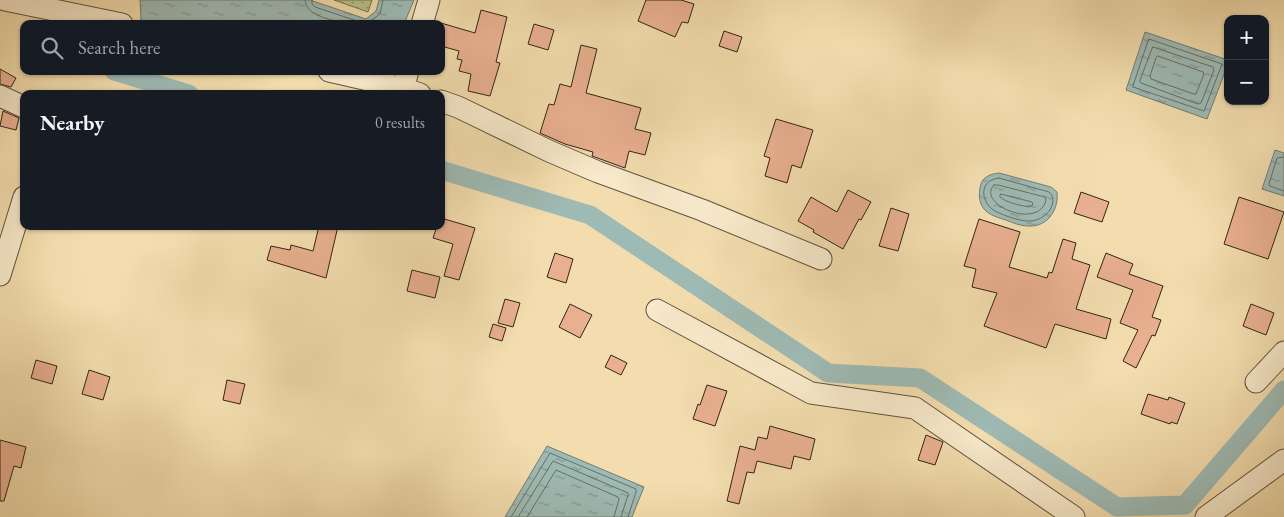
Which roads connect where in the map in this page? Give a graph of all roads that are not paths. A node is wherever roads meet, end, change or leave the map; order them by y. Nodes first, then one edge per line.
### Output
1 (5, 0) edge
2 (429, 0) edge
3 (102, 20) edge
4 (423, 20) edge
5 (354, 75) edge
6 (410, 84) edge
7 (0, 96) edge
8 (445, 102) edge
9 (20, 105) edge
10 (20, 210) edge
11 (821, 259) dead end
12 (0, 275) edge
13 (657, 310) dead end
14 (1284, 352) edge
15 (1256, 382) dead end
16 (1284, 460) edge
17 (1074, 517) edge
18 (1206, 517) edge

1 - 3 street
2 - 4 street
5 - 6 street
7 - 9 street
8 - 11 street
10 - 12 street
13 - 17 street
14 - 15 street
16 - 18 street

